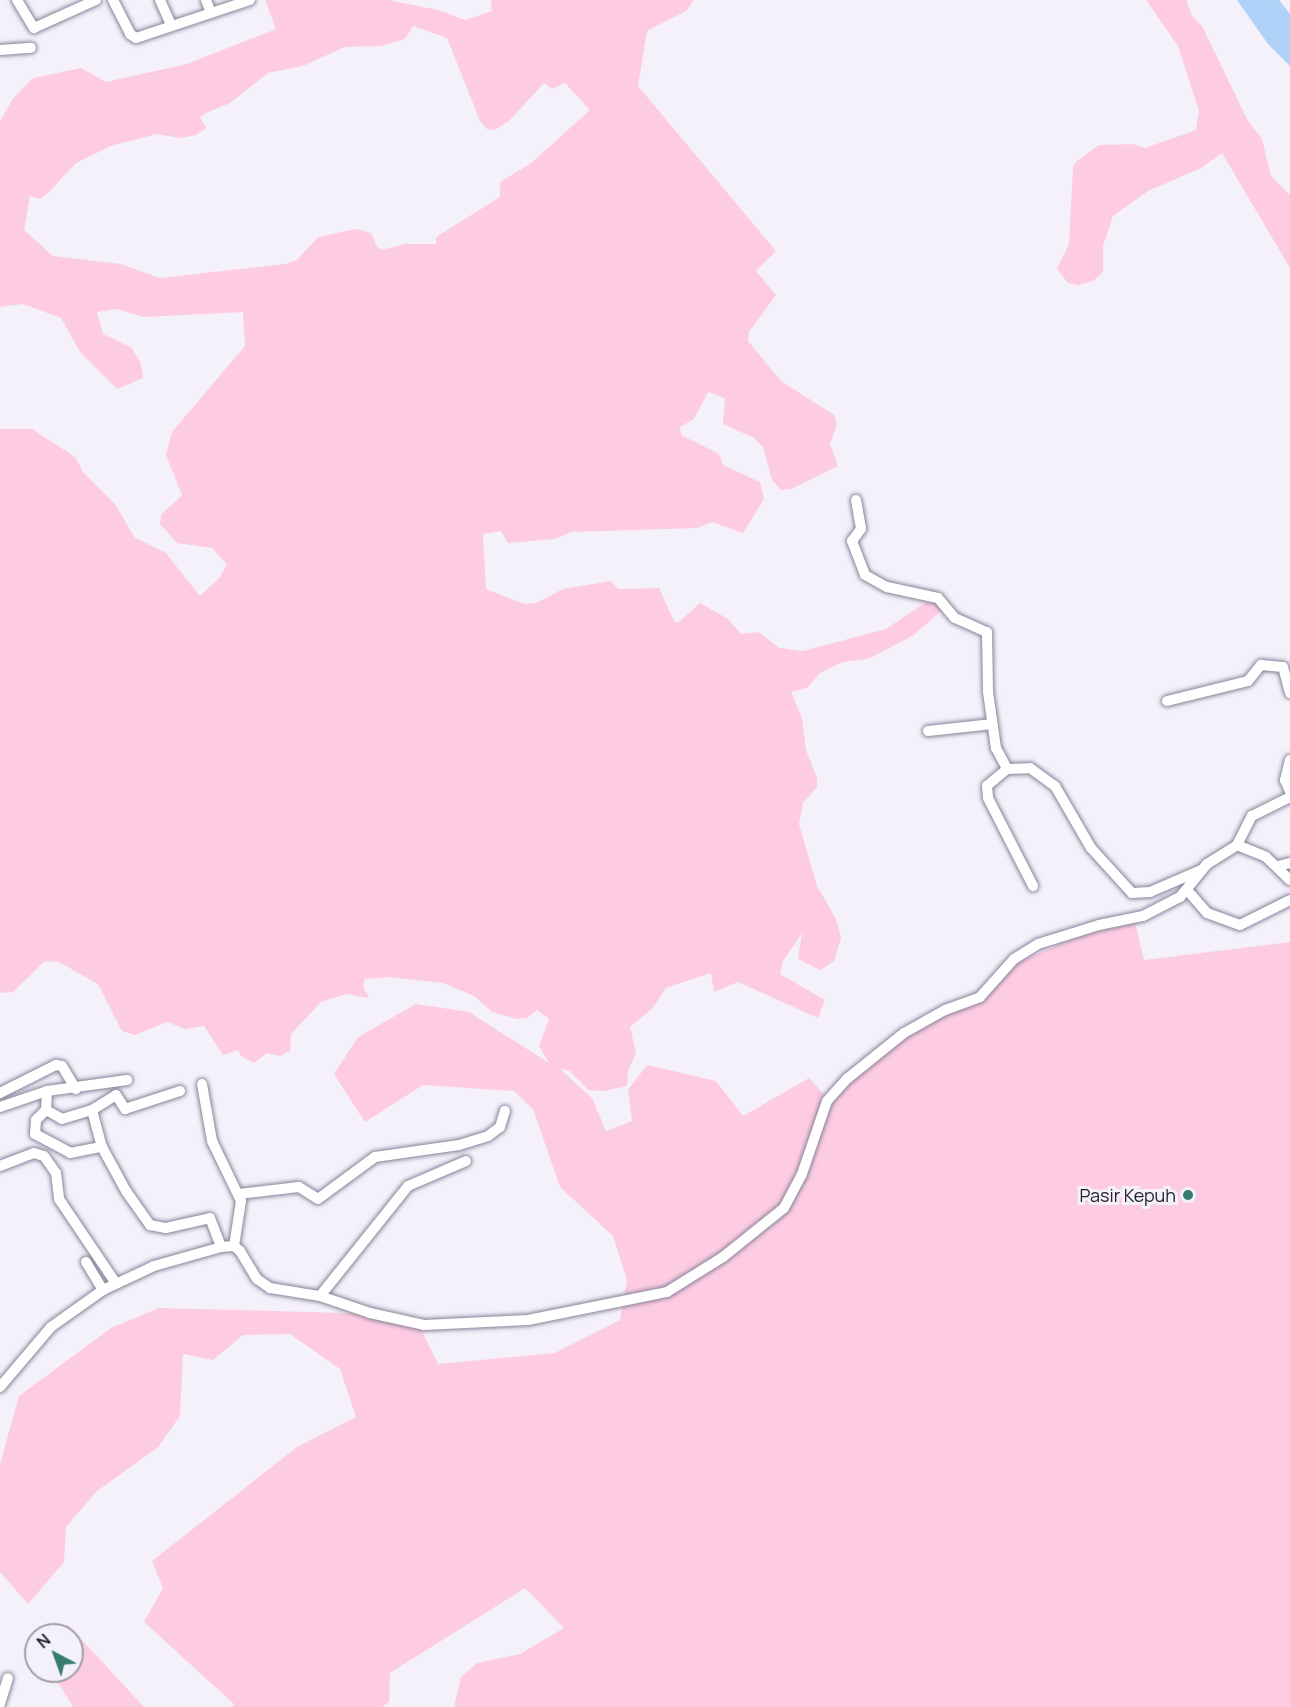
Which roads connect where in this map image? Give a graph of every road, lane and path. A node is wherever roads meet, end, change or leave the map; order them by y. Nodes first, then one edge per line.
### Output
1 (17, 0) edge
2 (96, 0) edge
3 (113, 0) edge
4 (160, 0) edge
5 (206, 0) edge
6 (250, 0) edge
7 (212, 13) junction
8 (171, 25) junction
9 (31, 48) dead end
10 (0, 50) edge
11 (856, 500) dead end
12 (1290, 693) edge
13 (1167, 701) dead end
14 (993, 724) junction
15 (928, 730) dead end
16 (1290, 760) edge
17 (1007, 770) junction
18 (1290, 791) edge
19 (1290, 797) edge
20 (1237, 845) junction
21 (1290, 863) edge
22 (1278, 866) junction
23 (1201, 870) junction
24 (1290, 880) edge
25 (1033, 886) dead end
26 (1188, 891) junction
27 (1290, 900) edge
28 (127, 1080) dead end
29 (202, 1084) dead end
30 (75, 1089) junction
31 (47, 1091) junction
32 (180, 1091) dead end
33 (0, 1093) edge
34 (0, 1107) edge
35 (46, 1110) junction
36 (92, 1110) junction
37 (505, 1111) dead end
38 (102, 1147) junction
39 (466, 1161) dead end
40 (0, 1166) edge
41 (239, 1194) junction
42 (234, 1246) junction
43 (221, 1247) junction
44 (86, 1262) dead end
45 (115, 1282) junction
46 (103, 1290) junction
47 (320, 1296) junction
48 (0, 1387) edge
49 (8, 1678) dead end
50 (0, 1704) edge

1 - 2 street
3 - 8 street
4 - 8 street
5 - 7 street
6 - 7 street
7 - 8 street
9 - 10 street
11 - 14 street
12 - 13 street
14 - 15 street
14 - 17 street
16 - 18 street
17 - 23 street
17 - 25 street
19 - 20 street
20 - 22 street
20 - 23 street
21 - 22 street
22 - 24 street
23 - 26 street
26 - 27 street
26 - 47 street
28 - 30 street
29 - 41 street
30 - 31 street
30 - 33 street
31 - 34 street
31 - 35 street
32 - 36 street
35 - 36 street
35 - 38 street
36 - 38 street
37 - 41 street
38 - 43 street
39 - 47 street
40 - 45 street
41 - 42 street
42 - 43 street
42 - 47 street
43 - 45 street
44 - 46 street
45 - 46 street
46 - 48 street
49 - 50 street

